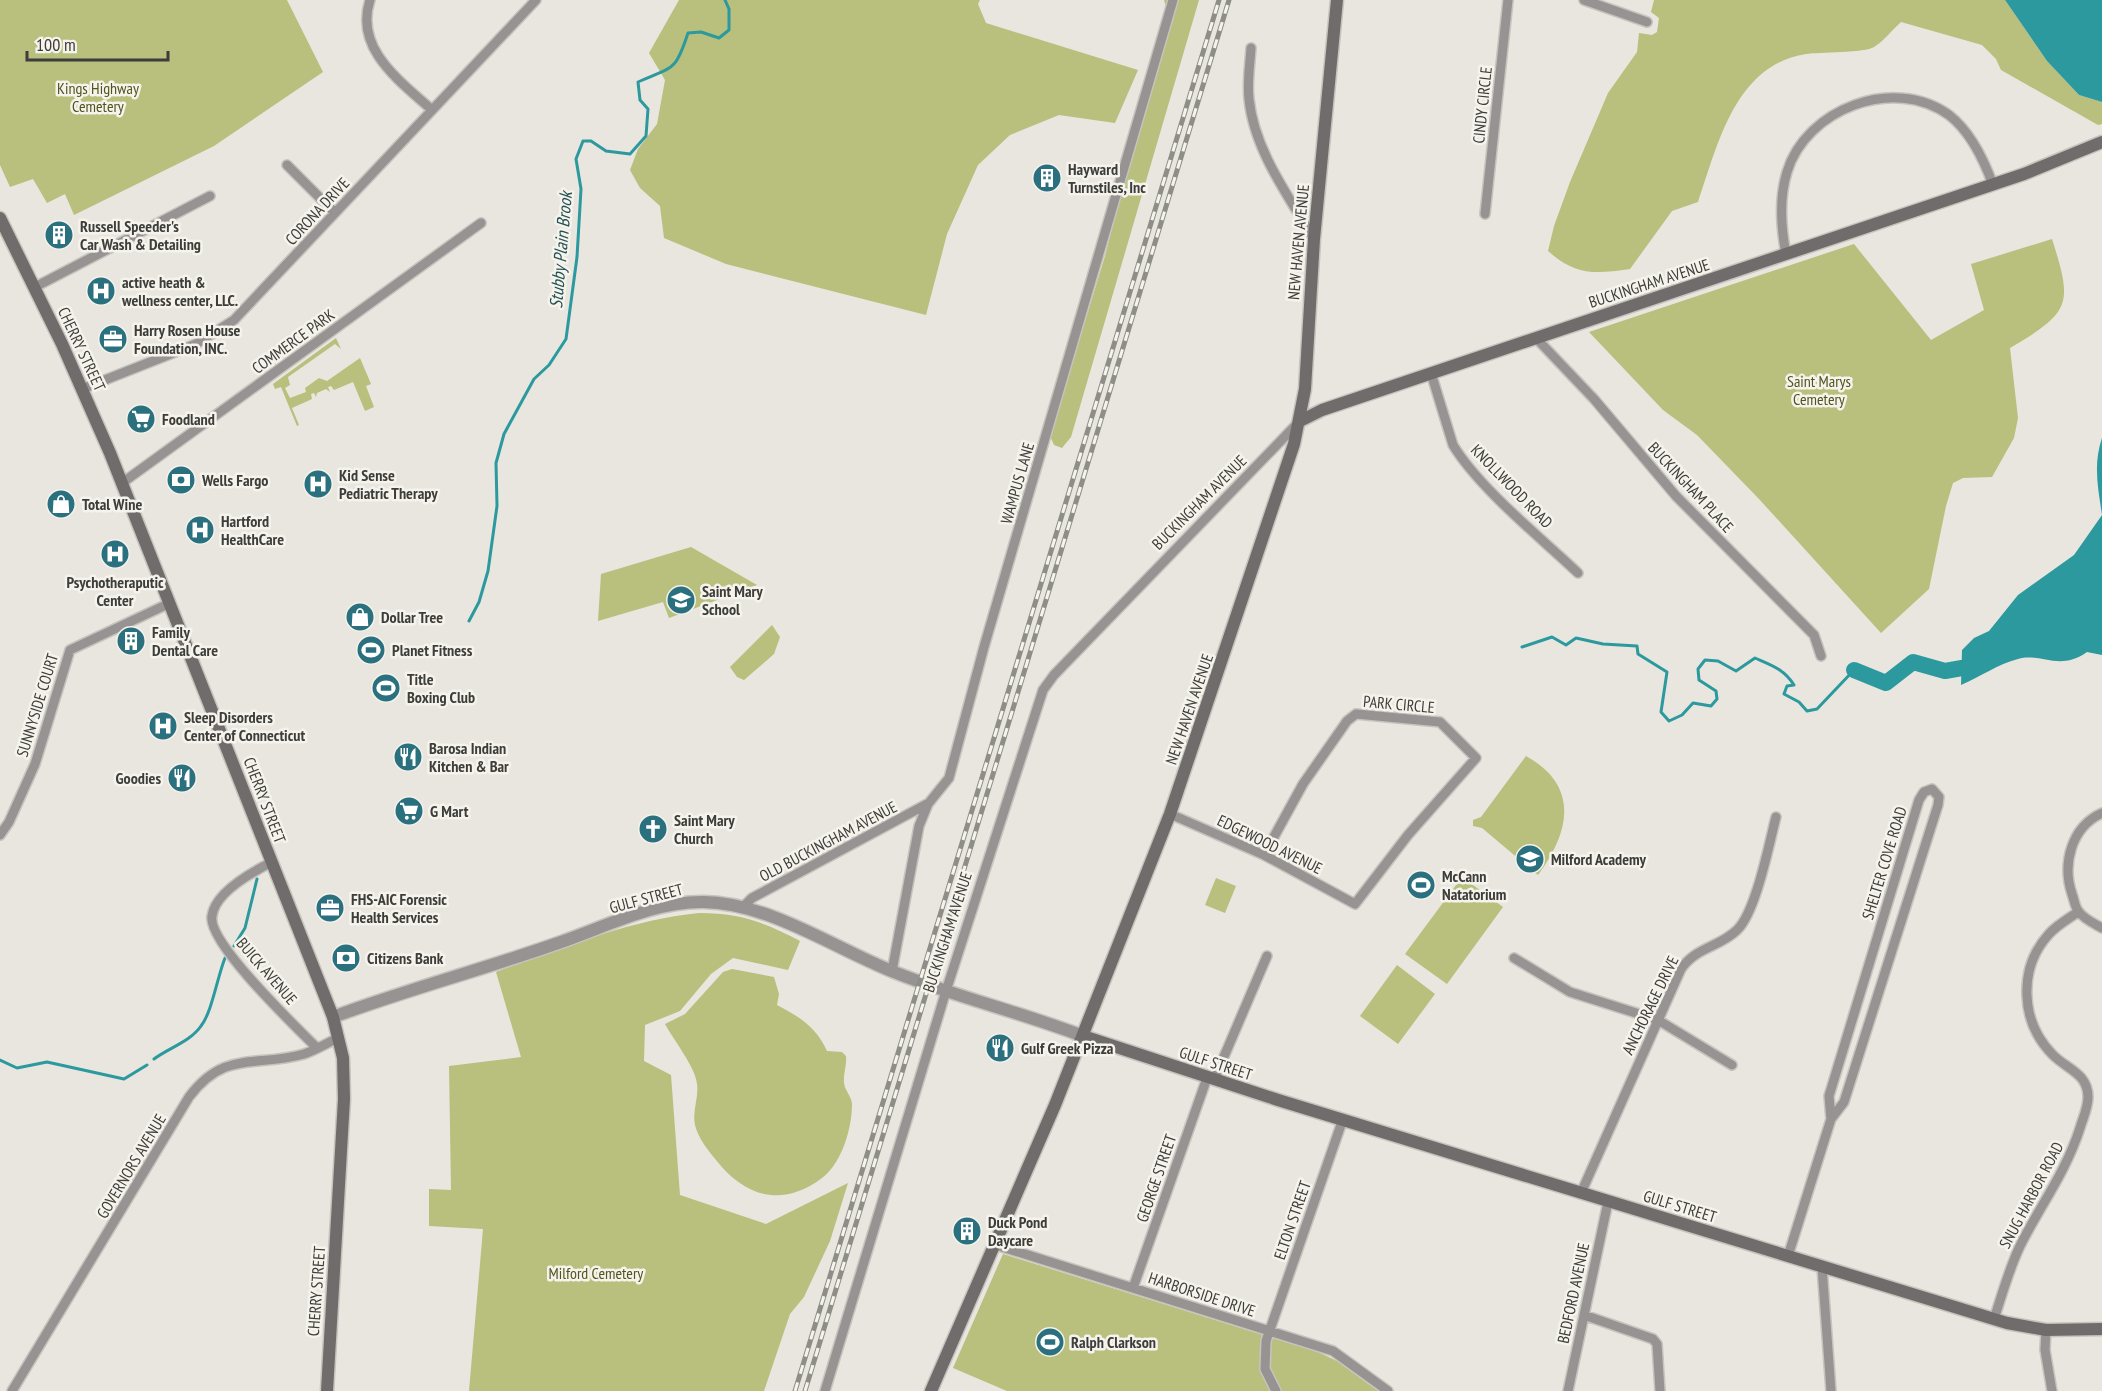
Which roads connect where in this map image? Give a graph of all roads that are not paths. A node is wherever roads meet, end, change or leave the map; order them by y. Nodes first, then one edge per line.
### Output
1 (370, 0) edge
2 (536, 0) edge
3 (1173, 0) edge
4 (1337, 0) edge
5 (1509, 0) edge
6 (1584, 0) edge
7 (1647, 22) dead end
8 (1251, 48) dead end
9 (432, 110) junction
10 (2102, 142) edge
11 (286, 165) dead end
12 (1993, 185) junction
13 (210, 196) dead end
14 (335, 213) junction
15 (1485, 214) dead end
16 (0, 218) edge
17 (481, 223) dead end
18 (1314, 239) junction
19 (1786, 254) junction
20 (35, 287) junction
21 (1536, 338) junction
22 (1431, 373) junction
23 (82, 389) junction
24 (1300, 421) junction
25 (122, 483) junction
26 (1578, 573) dead end
27 (171, 603) junction
28 (1821, 656) dead end
29 (928, 804) junction
30 (2102, 813) edge
31 (1170, 814) junction
32 (1776, 818) dead end
33 (0, 835) edge
34 (1264, 855) junction
35 (272, 862) junction
36 (1355, 904) joint
37 (744, 906) junction
38 (2078, 912) junction
39 (2102, 928) edge
40 (1267, 956) dead end
41 (1514, 958) dead end
42 (892, 971) junction
43 (1866, 975) junction
44 (1883, 980) junction
45 (946, 991) junction
46 (333, 1017) junction
47 (1658, 1020) junction
48 (1083, 1036) junction
49 (338, 1038) junction
50 (316, 1048) junction
51 (1732, 1065) dead end
52 (1210, 1079) junction
53 (1343, 1119) junction
54 (1831, 1119) junction
55 (1581, 1193) junction
56 (1608, 1202) junction
57 (996, 1245) junction
58 (1788, 1256) junction
59 (1822, 1267) junction
60 (1133, 1288) junction
61 (1584, 1315) junction
62 (1994, 1319) junction
63 (2102, 1329) edge
64 (2046, 1330) junction
65 (1269, 1331) junction
66 (12, 1391) edge
67 (327, 1391) edge
68 (825, 1391) edge
69 (930, 1391) edge
70 (1276, 1391) edge
71 (1388, 1391) edge
72 (1568, 1391) edge
73 (1660, 1391) edge
74 (1831, 1391) edge
75 (2052, 1391) edge

1 - 9 street
2 - 9 street, CORONA DRIVE
3 - 29 street, WAMPUS LANE
4 - 18 main road, NEW HAVEN AVENUE
5 - 15 street, CINDY CIRCLE
6 - 7 street
8 - 18 street
9 - 14 street, CORONA DRIVE
10 - 12 main road, BUCKINGHAM AVENUE
11 - 14 street
12 - 19 main road, BUCKINGHAM AVENUE
12 - 19 street
13 - 20 street
14 - 23 street, CORONA DRIVE
16 - 20 main road, CHERRY STREET
17 - 25 street, COMMERCE PARK
18 - 24 main road, NEW HAVEN AVENUE
19 - 21 main road, BUCKINGHAM AVENUE
20 - 23 main road, CHERRY STREET
21 - 22 main road, BUCKINGHAM AVENUE
21 - 28 street, BUCKINGHAM PLACE
22 - 24 main road, BUCKINGHAM AVENUE
22 - 26 street, KNOLLWOOD ROAD
23 - 25 main road, CHERRY STREET
24 - 31 main road, NEW HAVEN AVENUE
24 - 45 street, BUCKINGHAM AVENUE
25 - 27 main road, CHERRY STREET
27 - 33 street, SUNNYSIDE COURT
27 - 35 main road, CHERRY STREET
29 - 37 street, OLD BUCKINGHAM AVENUE
29 - 42 street, WAMPUS LANE
30 - 38 street
31 - 34 street, EDGEWOOD AVENUE
31 - 48 main road, NEW HAVEN AVENUE
32 - 47 street, ANCHORAGE DRIVE
34 - 36 street, EDGEWOOD AVENUE
34 - 36 street, PARK CIRCLE
35 - 46 main road, CHERRY STREET
35 - 50 street, BUICK AVENUE
37 - 42 street, GULF STREET
37 - 46 street, GULF STREET
38 - 39 street
38 - 62 street, SNUG HARBOR ROAD
40 - 52 street, GEORGE STREET
41 - 47 street
42 - 45 street, GULF STREET
43 - 44 street
43 - 44 street, SHELTER COVE ROAD
43 - 54 street, SHELTER COVE ROAD
44 - 54 street, SHELTER COVE ROAD
45 - 48 street, GULF STREET
45 - 68 street, BUCKINGHAM AVENUE
46 - 49 main road, CHERRY STREET
47 - 51 street
47 - 55 street, ANCHORAGE DRIVE
48 - 52 main road, GULF STREET
48 - 57 main road, NEW HAVEN AVENUE
49 - 50 street, GOVERNORS AVENUE
49 - 67 main road, CHERRY STREET
50 - 66 street, GOVERNORS AVENUE
52 - 53 main road, GULF STREET
52 - 60 street, GEORGE STREET
53 - 55 main road, GULF STREET
53 - 65 street, ELTON STREET
54 - 58 street, SHELTER COVE ROAD
55 - 56 main road, GULF STREET
56 - 58 main road, GULF STREET
56 - 61 street, BEDFORD AVENUE
57 - 60 street, HARBORSIDE DRIVE
57 - 69 main road, NEW HAVEN AVENUE
58 - 59 main road, GULF STREET
59 - 62 main road, GULF STREET
59 - 74 street
60 - 65 street, HARBORSIDE DRIVE
61 - 72 street, BEDFORD AVENUE
61 - 73 street
62 - 64 main road, GULF STREET
63 - 64 main road, GULF STREET
64 - 75 street
65 - 70 street, ELTON STREET
65 - 71 street, HARBORSIDE DRIVE

